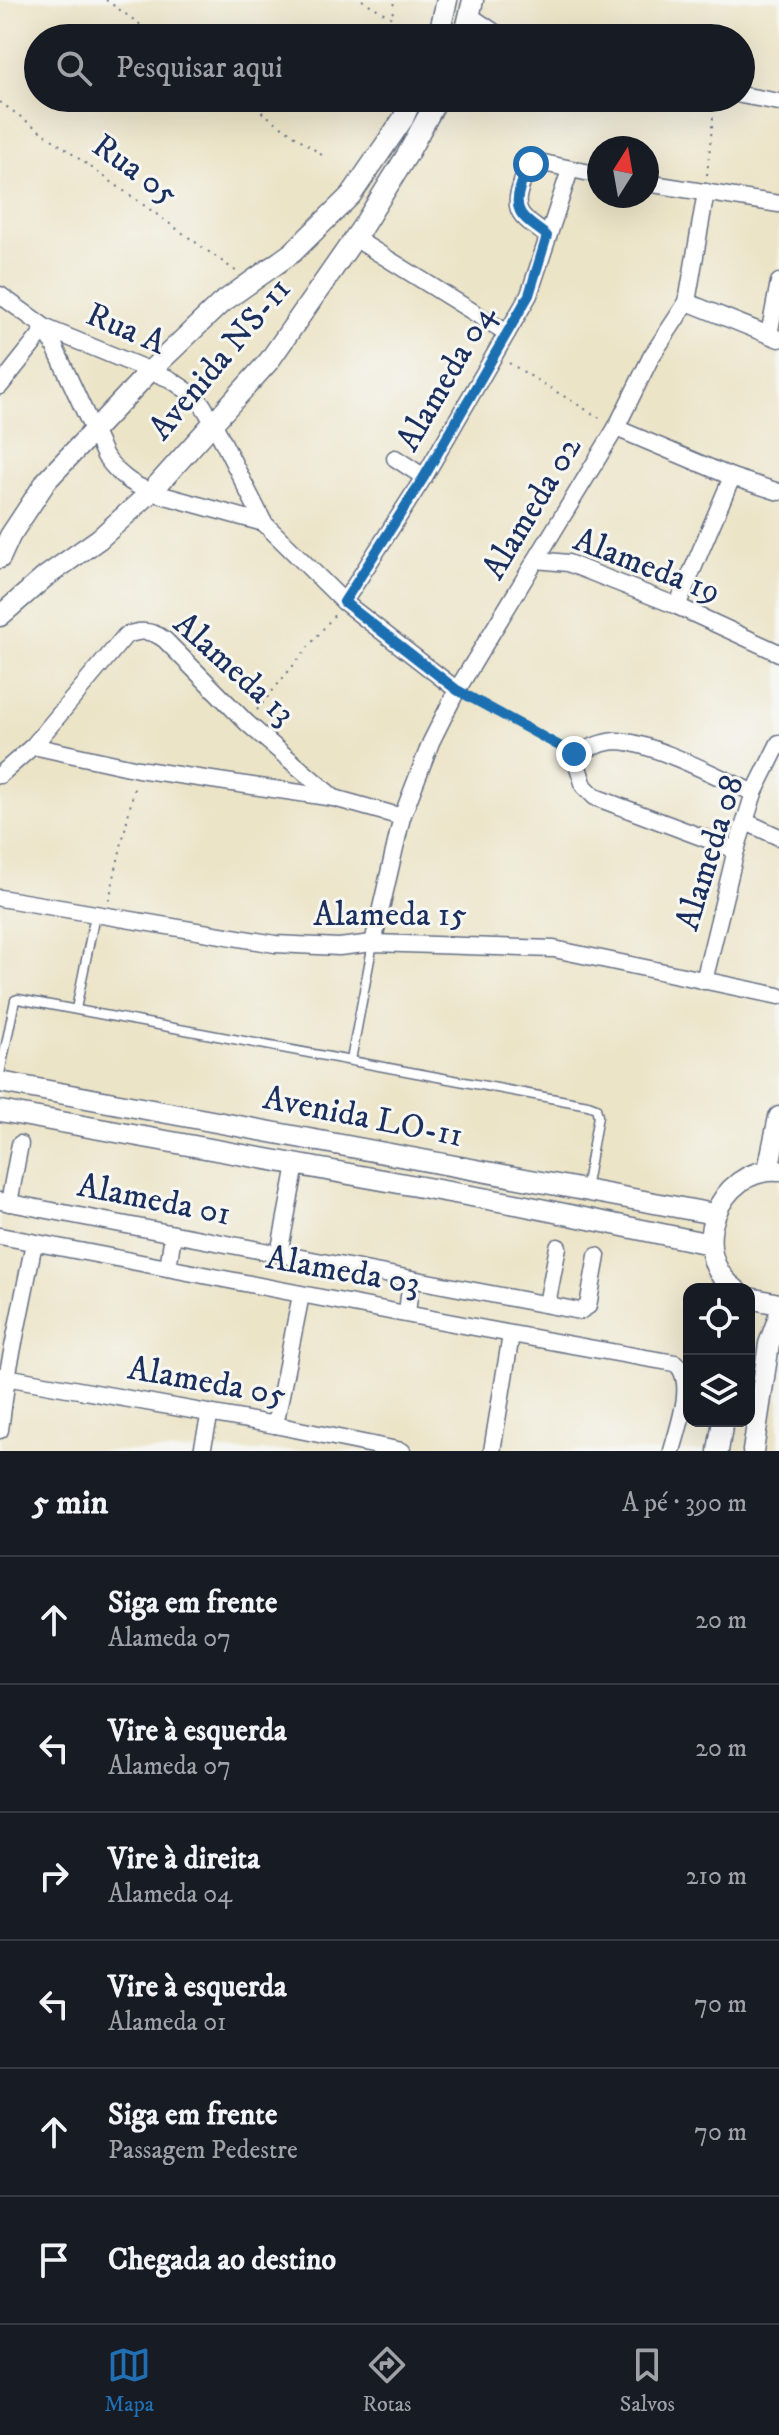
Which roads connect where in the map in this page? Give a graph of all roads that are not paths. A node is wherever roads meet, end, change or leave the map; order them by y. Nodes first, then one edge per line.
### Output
1 (447, 0) edge
2 (472, 8) edge
3 (441, 24) edge
4 (489, 24) edge
5 (755, 98) edge
6 (779, 102) edge
7 (406, 112) edge
8 (430, 112) edge
9 (570, 170) junction
10 (587, 173) edge
11 (659, 185) edge
12 (706, 192) junction
13 (779, 204) edge
14 (547, 236) junction
15 (364, 244) dead end
16 (779, 282) edge
17 (0, 295) edge
18 (687, 302) junction
19 (46, 328) junction
20 (507, 333) junction
21 (774, 337) edge
22 (149, 372) junction
23 (0, 386) edge
24 (213, 422) junction
25 (616, 428) junction
26 (93, 432) junction
27 (395, 458) dead end
28 (424, 477) junction
29 (732, 477) junction
30 (151, 492) junction
31 (779, 492) edge
32 (264, 523) junction
33 (0, 558) edge
34 (536, 560) junction
35 (344, 602) junction
36 (677, 606) junction
37 (0, 616) edge
38 (779, 653) edge
39 (457, 690) junction
40 (779, 743) edge
41 (33, 746) junction
42 (0, 775) edge
43 (754, 793) junction
44 (334, 798) junction
45 (402, 817) junction
46 (746, 822) junction
47 (779, 837) edge
48 (736, 850) junction
49 (0, 898) edge
50 (100, 916) junction
51 (373, 943) junction
52 (704, 981) junction
53 (779, 996) edge
54 (76, 1009) junction
55 (351, 1060) junction
56 (0, 1074) edge
57 (0, 1082) edge
58 (0, 1111) edge
59 (779, 1117) edge
60 (20, 1144) dead end
61 (296, 1165) junction
62 (774, 1171) edge
63 (584, 1192) junction
64 (5, 1202) edge
65 (714, 1214) junction
66 (173, 1234) junction
67 (0, 1236) edge
68 (34, 1243) junction
69 (710, 1244) junction
70 (558, 1247) dead end
71 (279, 1254) junction
72 (597, 1256) dead end
73 (168, 1268) junction
74 (411, 1279) junction
75 (728, 1283) edge
76 (301, 1295) junction
77 (755, 1299) edge
78 (547, 1304) junction
79 (779, 1304) edge
80 (407, 1313) junction
81 (779, 1316) edge
82 (511, 1335) junction
83 (4, 1376) edge
84 (210, 1413) junction
85 (275, 1425) junction
86 (722, 1427) edge
87 (0, 1430) edge
88 (350, 1446) edge
89 (202, 1451) edge
90 (402, 1451) edge
91 (492, 1451) edge
92 (672, 1451) edge
93 (718, 1451) edge
94 (753, 1451) edge

1 - 3 street
2 - 4 street
5 - 6 street
7 - 22 street, Avenida NS-11
8 - 24 street, Avenida NS-11
9 - 10 street
9 - 14 street, Alameda 04
9 - 14 street
11 - 12 street
12 - 13 street
12 - 18 street, Alameda 02
14 - 20 street, Alameda 04
15 - 20 street
16 - 21 street
17 - 19 street, Rua A
18 - 21 street
18 - 25 street, Alameda 02
19 - 22 street, Rua A
19 - 23 street
19 - 26 street, Rua A
20 - 28 street, Alameda 04
22 - 24 street, Rua A
22 - 26 street, Avenida NS-11
24 - 30 street, Avenida NS-11
24 - 32 street, Rua A
25 - 29 street
25 - 34 street, Alameda 02
26 - 30 street, Rua A
26 - 33 street, Avenida NS-11
27 - 28 street
28 - 35 street, Alameda 04
29 - 31 street
29 - 36 street
30 - 32 street, Rua A
30 - 37 street, Avenida NS-11
32 - 35 street
34 - 36 street, Alameda 19
34 - 39 street, Alameda 02
35 - 39 street
36 - 38 street, Alameda 19
39 - 45 street, Alameda 02
40 - 43 street, Alameda 08
41 - 42 street, Alameda 13
41 - 44 street, Alameda 13
41 - 44 street, Alameda 13
43 - 46 street, Alameda 08
43 - 48 street
44 - 45 street, Alameda 13
45 - 51 street, Alameda 02
46 - 47 street
46 - 48 street, Alameda 08
48 - 52 street, Alameda 08
49 - 50 street, Alameda 15
50 - 51 street, Alameda 15
50 - 54 lane
51 - 52 street, Alameda 15
51 - 55 lane
52 - 53 street, Alameda 15
54 - 55 lane
54 - 56 lane
55 - 63 lane
57 - 63 street, Avenida LO-11
58 - 61 street, Avenida LO-11
59 - 62 street
60 - 64 street
61 - 69 street, Avenida LO-11
61 - 71 street
62 - 65 street
63 - 65 street, Avenida LO-11
64 - 66 street, Alameda 01
65 - 69 street
66 - 71 street, Alameda 01
66 - 73 street
67 - 68 street, Alameda 03
68 - 73 street, Alameda 03
68 - 83 street
69 - 75 street
70 - 78 street
71 - 74 street, Alameda 01
72 - 78 street, Alameda 01
73 - 76 street, Alameda 03
74 - 78 street, Alameda 01
74 - 80 street
76 - 80 street, Alameda 03
76 - 85 street
77 - 79 street
80 - 82 street, Alameda 03
81 - 94 street
82 - 91 street
82 - 92 street, Alameda 03
83 - 84 street, Alameda 05
83 - 87 street
84 - 85 street, Alameda 05
84 - 89 street
85 - 88 street, Alameda 05
86 - 93 street
88 - 90 street, Alameda 05

